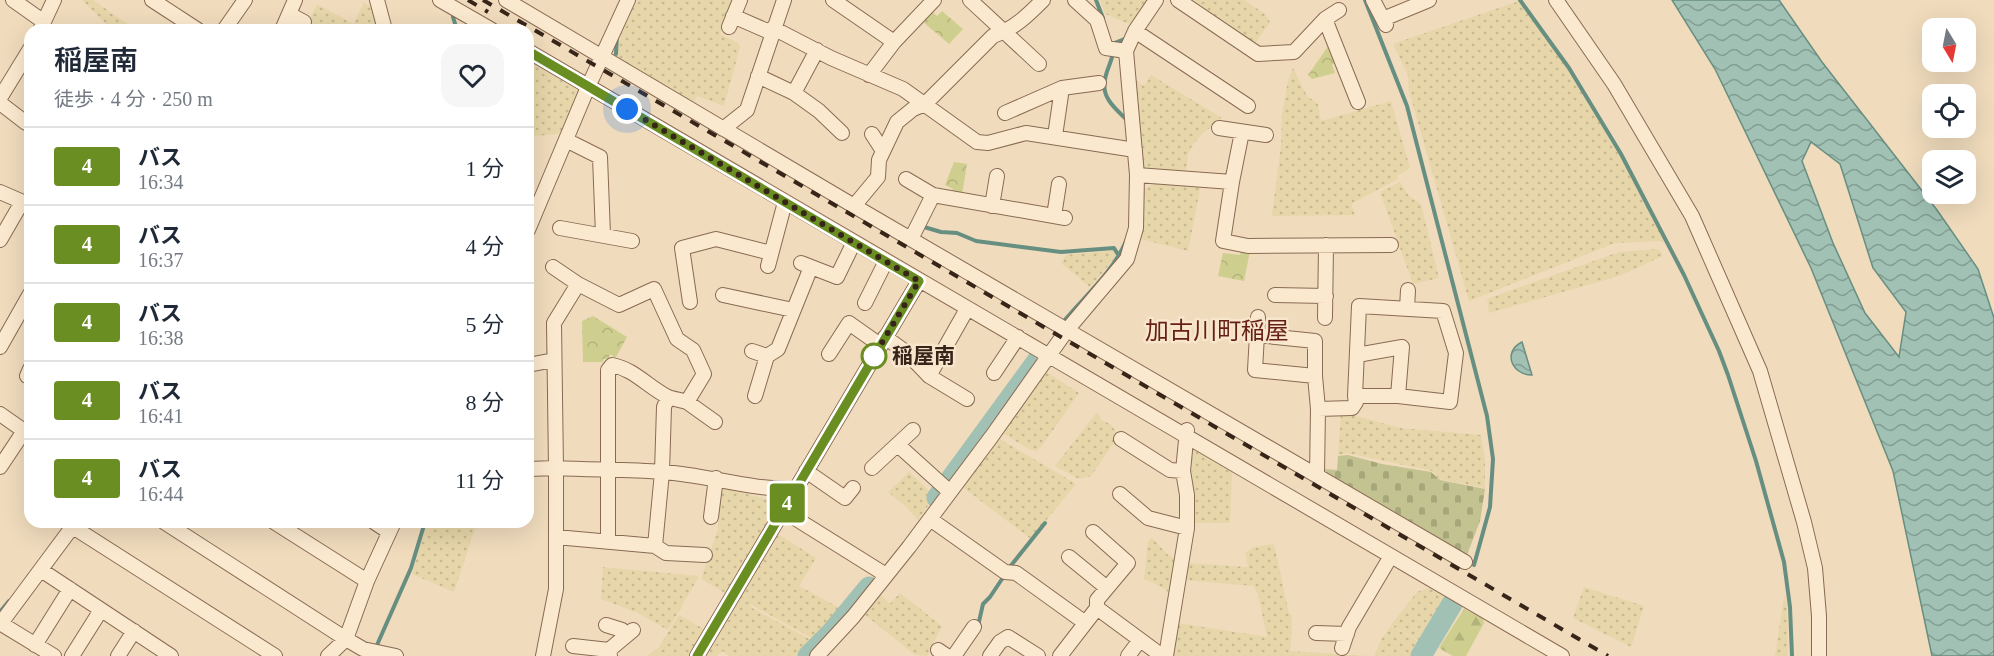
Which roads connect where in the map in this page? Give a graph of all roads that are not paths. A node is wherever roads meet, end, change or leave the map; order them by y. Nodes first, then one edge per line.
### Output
1 (13, 0) edge
2 (54, 0) edge
3 (152, 0) edge
4 (245, 0) edge
5 (295, 0) edge
6 (377, 0) edge
7 (440, 0) edge
8 (506, 0) edge
9 (628, 0) edge
10 (740, 0) edge
11 (784, 0) edge
12 (832, 0) edge
13 (970, 0) edge
14 (1043, 0) edge
15 (1075, 0) edge
16 (1156, 0) edge
17 (1178, 0) edge
18 (1373, 0) edge
19 (1429, 0) edge
20 (1556, 0) edge
21 (926, 3) edge
22 (1339, 10) dead end
23 (289, 14) junction
24 (1326, 19) junction
25 (304, 22) dead end
26 (40, 24) edge
27 (43, 24) edge
28 (189, 24) edge
29 (228, 24) edge
30 (285, 24) edge
31 (383, 24) edge
32 (482, 24) edge
33 (772, 31) junction
34 (1135, 31) junction
35 (1006, 32) junction
36 (894, 42) junction
37 (816, 50) junction
38 (1126, 51) junction
39 (534, 55) edge
40 (602, 57) junction
41 (24, 59) edge
42 (1039, 64) dead end
43 (869, 75) junction
44 (758, 76) junction
45 (1099, 83) dead end
46 (588, 87) junction
47 (1062, 88) junction
48 (794, 93) junction
49 (0, 98) edge
50 (1358, 102) dead end
51 (0, 103) edge
52 (925, 104) junction
53 (1248, 106) dead end
54 (1005, 113) dead end
55 (24, 121) edge
56 (1219, 128) dead end
57 (723, 129) junction
58 (1242, 132) junction
59 (842, 133) dead end
60 (872, 134) dead end
61 (1266, 135) dead end
62 (1055, 136) junction
63 (566, 140) junction
64 (1130, 150) junction
65 (883, 151) junction
66 (1137, 175) junction
67 (998, 176) dead end
68 (906, 179) dead end
69 (1232, 182) junction
70 (1059, 184) dead end
71 (0, 192) edge
72 (933, 195) junction
73 (24, 202) edge
74 (785, 202) junction
75 (24, 206) edge
76 (854, 206) junction
77 (992, 206) junction
78 (534, 209) edge
79 (560, 228) dead end
80 (603, 235) junction
81 (911, 239) junction
82 (0, 240) edge
83 (632, 241) dead end
84 (854, 242) junction
85 (1326, 245) junction
86 (1391, 245) dead end
87 (886, 261) junction
88 (553, 267) dead end
89 (919, 281) junction
90 (578, 284) junction
91 (1408, 290) dead end
92 (723, 295) dead end
93 (1275, 295) dead end
94 (1326, 296) junction
95 (690, 302) dead end
96 (24, 303) edge
97 (865, 303) dead end
98 (967, 309) junction
99 (1407, 309) junction
100 (794, 310) junction
101 (1258, 317) dead end
102 (1325, 318) dead end
103 (1067, 330) junction
104 (4, 331) edge
105 (1257, 335) junction
106 (1018, 337) junction
107 (883, 341) junction
108 (0, 348) edge
109 (752, 351) dead end
110 (829, 354) dead end
111 (1049, 355) junction
112 (1357, 355) junction
113 (767, 356) junction
114 (554, 360) junction
115 (534, 364) edge
116 (994, 373) dead end
117 (929, 375) junction
118 (1315, 376) junction
119 (755, 396) dead end
120 (1355, 396) junction
121 (1398, 396) junction
122 (668, 397) junction
123 (967, 399) dead end
124 (687, 402) junction
125 (1318, 410) junction
126 (0, 414) edge
127 (715, 422) dead end
128 (913, 430) dead end
129 (24, 431) edge
130 (1187, 433) junction
131 (24, 437) edge
132 (1121, 439) dead end
133 (898, 445) junction
134 (0, 467) edge
135 (556, 468) junction
136 (872, 468) dead end
137 (534, 469) edge
138 (609, 471) junction
139 (806, 471) junction
140 (1183, 471) junction
141 (662, 472) junction
142 (1317, 474) junction
143 (716, 478) junction
144 (853, 488) dead end
145 (795, 489) junction
146 (951, 492) junction
147 (1120, 494) dead end
148 (783, 510) junction
149 (711, 517) dead end
150 (930, 519) junction
151 (72, 528) edge
152 (81, 528) edge
153 (185, 528) edge
154 (283, 528) edge
155 (392, 528) edge
156 (1187, 528) junction
157 (1093, 532) dead end
158 (556, 537) junction
159 (608, 541) junction
160 (655, 546) junction
161 (705, 555) dead end
162 (1391, 556) junction
163 (1070, 557) dead end
164 (1465, 562) dead end
165 (41, 570) junction
166 (886, 575) junction
167 (367, 581) junction
168 (1107, 588) junction
169 (70, 589) junction
170 (1097, 608) junction
171 (101, 610) junction
172 (1084, 622) junction
173 (0, 623) edge
174 (606, 625) dead end
175 (974, 627) dead end
176 (134, 631) junction
177 (1317, 633) dead end
178 (1347, 634) junction
179 (346, 639) junction
180 (1140, 640) junction
181 (35, 645) junction
182 (573, 646) dead end
183 (1342, 648) dead end
184 (1555, 651) edge
185 (610, 653) edge
186 (822, 654) edge
187 (167, 655) edge
188 (54, 656) edge
189 (72, 656) edge
190 (118, 656) edge
191 (275, 656) edge
192 (328, 656) edge
193 (396, 656) edge
194 (543, 656) edge
195 (697, 656) edge
196 (954, 656) edge
197 (990, 656) edge
198 (1038, 656) edge
199 (1060, 656) edge
200 (1128, 656) edge
201 (1164, 656) edge
202 (1819, 656) edge

1 - 26 street
2 - 27 street
3 - 28 street
4 - 29 street
5 - 23 street
6 - 31 street
7 - 32 street
8 - 40 street
9 - 40 street
10 - 33 street
11 - 33 street
12 - 36 street
13 - 35 street
14 - 35 street
15 - 38 street
16 - 34 street
17 - 24 street
18 - 19 street
20 - 202 street
21 - 36 street
22 - 24 street
23 - 25 street
23 - 30 street
24 - 50 street
33 - 37 street
33 - 44 street
34 - 38 street
34 - 53 street
35 - 42 street
35 - 52 street
36 - 43 street
37 - 43 street
37 - 48 street
38 - 64 street
39 - 46 street
40 - 46 street
40 - 57 street
41 - 49 street
43 - 52 street
44 - 48 street
44 - 57 street
45 - 47 street
46 - 63 street
46 - 74 street
47 - 54 street
47 - 62 street
48 - 59 street
51 - 55 street
52 - 62 street
52 - 65 street
56 - 58 street
57 - 76 street
58 - 61 street
58 - 69 street
60 - 65 street
62 - 64 street
63 - 78 street
63 - 80 street
64 - 66 street
65 - 76 street
66 - 69 street
66 - 103 street
67 - 77 street
68 - 72 street
69 - 85 street
70 - 77 street
71 - 73 street
72 - 77 street
72 - 81 street
74 - 84 street
74 - 95 street
75 - 82 street
76 - 81 street
79 - 80 street
80 - 83 street
81 - 103 street
84 - 87 street
84 - 100 street
85 - 86 street
85 - 94 street
87 - 89 street
87 - 97 street
88 - 90 street
89 - 98 street
89 - 107 street
90 - 114 street
90 - 124 street
91 - 99 street
92 - 100 street
93 - 94 street
94 - 102 street
96 - 104 street
98 - 106 street
98 - 117 street
99 - 112 street
99 - 121 street
100 - 113 street
101 - 105 street
103 - 111 street
103 - 142 street
104 - 108 street
105 - 118 street
105 - 118 street
106 - 111 street
106 - 116 street
107 - 110 street
107 - 117 street
107 - 139 street
109 - 113 street
111 - 130 street
111 - 146 street
112 - 120 street
112 - 121 street
113 - 119 street
114 - 115 street
114 - 135 street
117 - 123 street
118 - 125 street
120 - 121 street
120 - 125 street
122 - 124 street
122 - 138 street
122 - 141 street
124 - 127 street
125 - 142 street
126 - 129 street
128 - 133 street
130 - 140 street
130 - 162 street
131 - 134 street
132 - 140 street
133 - 136 street
133 - 146 street
135 - 137 street
135 - 138 street
135 - 158 street
138 - 141 street
138 - 159 street
139 - 144 street
139 - 145 street
140 - 156 street
141 - 143 street
141 - 160 street
142 - 164 street
143 - 145 street
143 - 149 street
145 - 148 street
146 - 150 street
147 - 156 street
148 - 166 street
148 - 195 street
150 - 166 street
150 - 172 street
151 - 165 street
152 - 191 street
153 - 179 street
154 - 167 street
155 - 167 street
156 - 201 street
157 - 168 street
158 - 159 street
158 - 194 street
159 - 160 street
160 - 161 street
162 - 178 street
162 - 184 street
163 - 168 street
165 - 169 street
165 - 173 street
166 - 186 street
167 - 179 street
168 - 170 street
169 - 171 street
169 - 181 street
170 - 172 street
170 - 180 street
171 - 176 street
171 - 189 street
172 - 199 street
173 - 181 street
174 - 185 street
175 - 196 street
176 - 187 street
176 - 190 street
177 - 178 street
178 - 183 street
179 - 192 street
179 - 193 street
180 - 200 street
180 - 201 street
181 - 188 street
182 - 185 street
197 - 198 street

